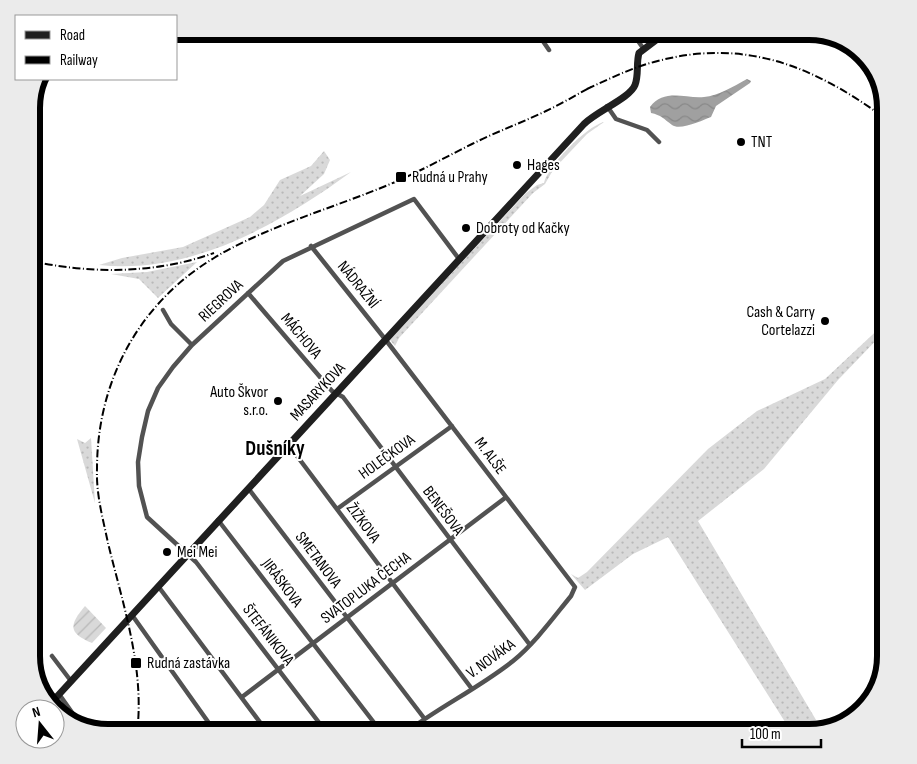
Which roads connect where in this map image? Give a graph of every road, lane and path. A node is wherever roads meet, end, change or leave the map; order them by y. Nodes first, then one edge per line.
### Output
1 (542, 40) edge
2 (637, 40) edge
3 (655, 40) edge
4 (643, 48) junction
5 (549, 50) dead end
6 (607, 106) junction
7 (660, 142) dead end
8 (311, 246) junction
9 (459, 259) junction
10 (248, 293) junction
11 (163, 310) dead end
12 (385, 339) junction
13 (192, 345) junction
14 (336, 393) junction
15 (452, 426) junction
16 (288, 444) junction
17 (394, 468) junction
18 (248, 488) junction
19 (506, 498) junction
20 (337, 509) junction
21 (218, 520) junction
22 (450, 540) junction
23 (187, 554) junction
24 (393, 582) junction
25 (158, 586) junction
26 (575, 587) joint
27 (132, 616) junction
28 (347, 618) junction
29 (313, 644) junction
30 (530, 646) junction
31 (52, 656) dead end
32 (278, 670) junction
33 (70, 681) junction
34 (472, 688) junction
35 (59, 694) junction
36 (242, 697) junction
37 (55, 698) edge
38 (73, 714) edge
39 (424, 718) junction
40 (210, 724) edge
41 (261, 724) edge
42 (320, 724) edge
43 (375, 724) edge
44 (416, 724) edge

1 - 5 street
2 - 4 street
3 - 4 main road
4 - 6 main road, MASARYKOVA
6 - 7 street
6 - 9 main road, MASARYKOVA
8 - 9 street, RIEGROVA
8 - 10 street, RIEGROVA
8 - 12 street, NÁDRAŽNÍ
9 - 12 main road, MASARYKOVA
10 - 13 street, RIEGROVA
10 - 14 street, MÁCHOVA
11 - 13 street
12 - 14 main road, MASARYKOVA
12 - 15 street, M. ALŠE
13 - 23 street, RIEGROVA
14 - 16 main road, MASARYKOVA
14 - 17 street, BENEŠOVA
15 - 17 street, HOLEČKOVA
15 - 19 street, M. ALŠE
16 - 18 main road, MASARYKOVA
16 - 20 street, ŽIŽKOVA
17 - 20 street, HOLEČKOVA
17 - 22 street, BENEŠOVA
18 - 21 main road, MASARYKOVA
18 - 28 street, SMETANOVA
19 - 22 street, SVATOPLUKA ČECHA
19 - 26 street, M. ALŠE
20 - 24 street, ŽIŽKOVA
21 - 23 main road, MASARYKOVA
21 - 29 street, JIRÁSKOVA
22 - 24 street, SVATOPLUKA ČECHA
22 - 30 street, BENEŠOVA
23 - 25 main road, MASARYKOVA
23 - 32 street, ŠTEFÁNIKOVA
24 - 28 street, SVATOPLUKA ČECHA
24 - 34 street, ŽIŽKOVA
25 - 27 main road, MASARYKOVA
25 - 36 street
26 - 30 street, V. NOVÁKA
27 - 33 main road, MASARYKOVA
27 - 40 street
28 - 29 street, SVATOPLUKA ČECHA
28 - 39 street, SMETANOVA
29 - 32 street, SVATOPLUKA ČECHA
29 - 43 street, JIRÁSKOVA
30 - 34 street, V. NOVÁKA
31 - 33 street
32 - 36 street, SVATOPLUKA ČECHA
32 - 42 street, ŠTEFÁNIKOVA
33 - 35 main road, MASARYKOVA
34 - 39 street, V. NOVÁKA
35 - 37 main road, MASARYKOVA
35 - 38 street
36 - 41 street
39 - 44 street, V. NOVÁKA

